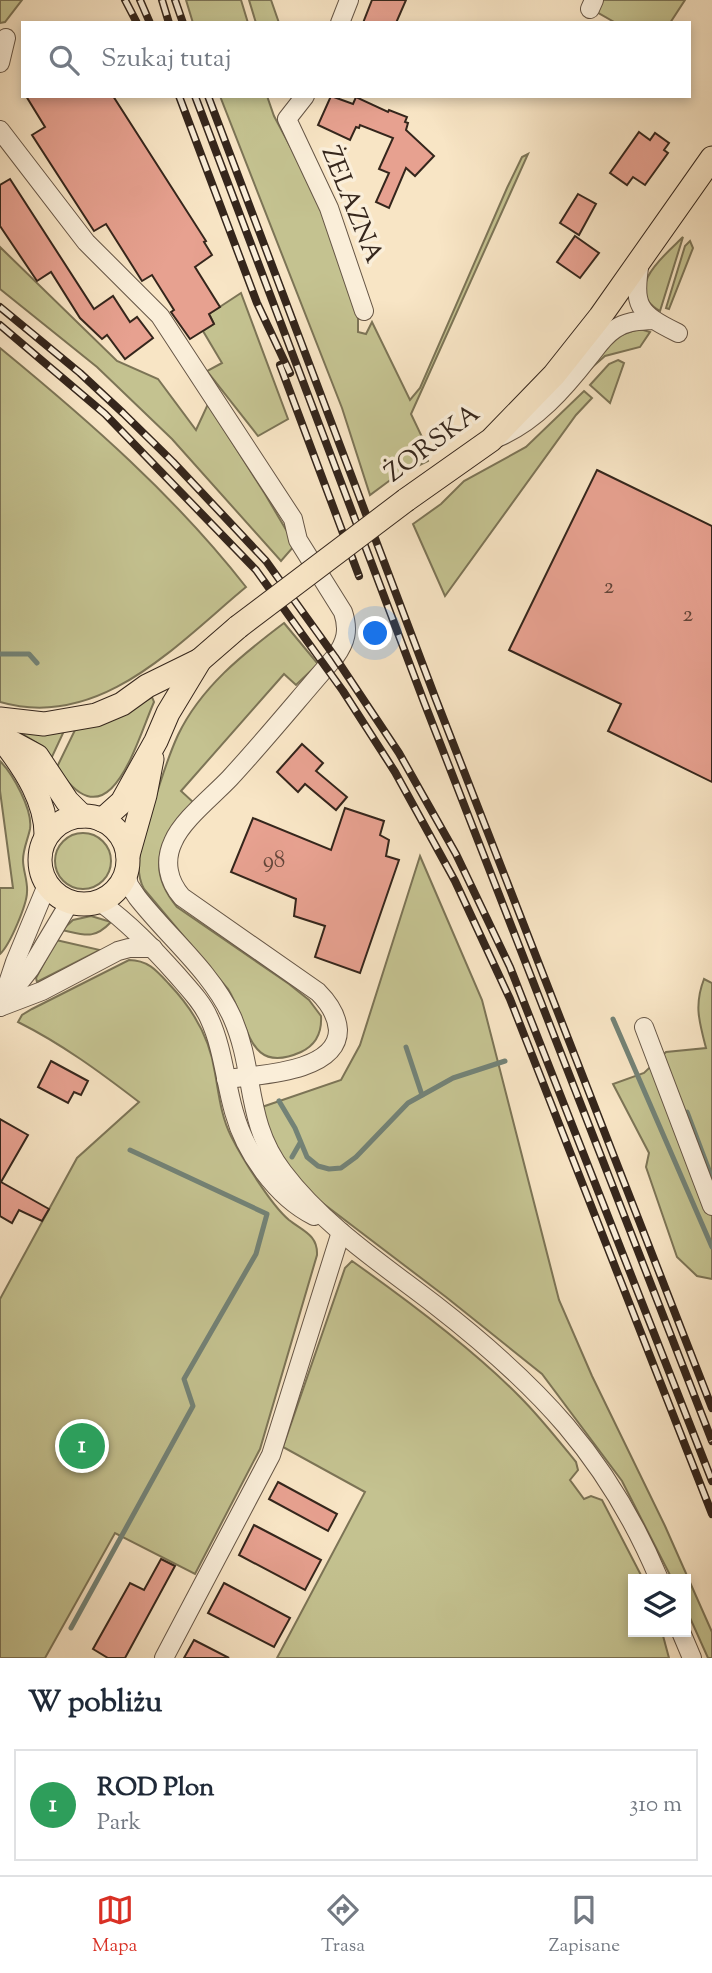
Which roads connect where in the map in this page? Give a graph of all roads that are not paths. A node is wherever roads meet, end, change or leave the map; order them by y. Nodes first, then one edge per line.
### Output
1 (349, 0) edge
2 (341, 21) edge
3 (6, 38) dead end
4 (0, 63) edge
5 (304, 98) edge
6 (0, 130) edge
7 (712, 158) edge
8 (640, 261) junction
9 (364, 311) dead end
10 (652, 320) junction
11 (678, 333) dead end
12 (491, 440) junction
13 (201, 660) junction
14 (0, 719) edge
15 (0, 736) edge
16 (156, 741) junction
17 (92, 818) junction
18 (46, 837) junction
19 (127, 864) junction
20 (47, 885) junction
21 (70, 902) junction
22 (100, 902) junction
23 (153, 948) junction
24 (0, 1007) edge
25 (644, 1027) dead end
26 (248, 1076) junction
27 (226, 1079) junction
28 (712, 1206) edge
29 (337, 1229) junction
30 (657, 1574) edge
31 (683, 1637) edge
32 (164, 1658) edge
33 (692, 1658) edge

1 - 2 street
3 - 4 street
5 - 9 street, ŻELAZNA
6 - 26 street
7 - 8 main road, ŻORSKA
8 - 10 street
8 - 12 main road, ŻORSKA
10 - 11 street
10 - 12 street
12 - 13 main road, ŻORSKA, bridge
13 - 14 main road
13 - 16 main road, ŻORSKA
15 - 17 main road
15 - 18 main road
16 - 17 main road, ŻORSKA
16 - 19 main road, ŻORSKA
17 - 18 main road
17 - 19 main road
18 - 20 main road
19 - 22 main road
19 - 26 street
20 - 21 main road
20 - 24 street
21 - 22 main road
21 - 24 street
22 - 23 street
23 - 24 street
23 - 27 street
25 - 28 street
26 - 27 street
26 - 29 street
27 - 29 street
29 - 30 street
29 - 32 street
31 - 33 street

